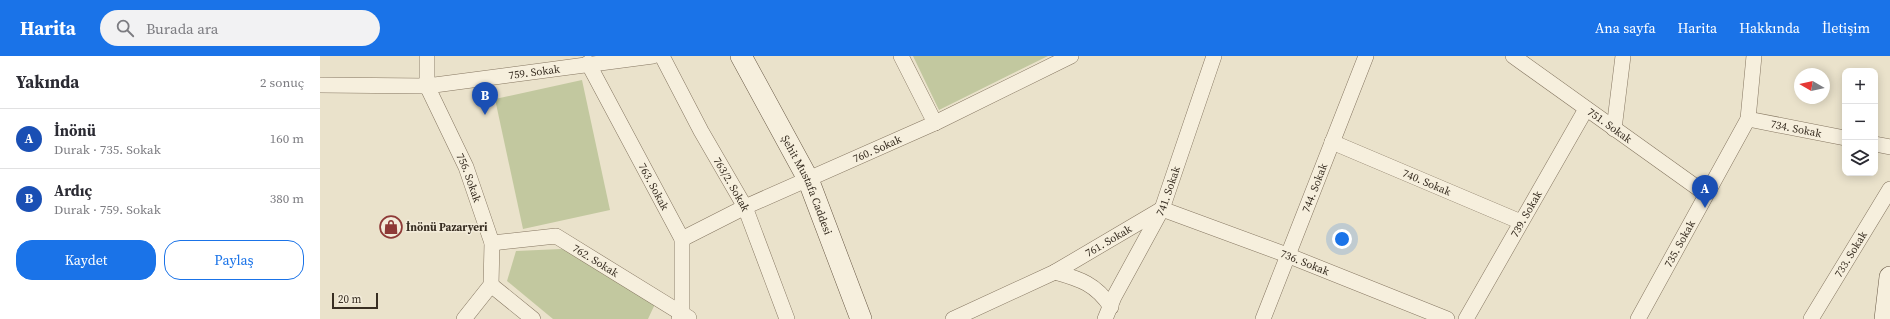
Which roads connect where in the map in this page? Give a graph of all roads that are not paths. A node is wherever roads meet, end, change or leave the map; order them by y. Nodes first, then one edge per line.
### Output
1 (427, 56) edge
2 (653, 56) edge
3 (662, 56) edge
4 (741, 56) edge
5 (900, 56) edge
6 (1071, 56) edge
7 (1214, 56) edge
8 (1366, 56) edge
9 (1623, 56) edge
10 (1754, 56) edge
11 (1516, 57) edge
12 (588, 63) junction
13 (320, 85) edge
14 (427, 86) junction
15 (1586, 109) junction
16 (1748, 119) junction
17 (935, 123) junction
18 (1614, 129) junction
19 (1842, 137) edge
20 (1332, 142) junction
21 (1878, 145) edge
22 (1890, 147) edge
23 (808, 179) junction
24 (1890, 189) edge
25 (1706, 194) junction
26 (745, 207) junction
27 (1162, 209) junction
28 (1522, 222) junction
29 (682, 239) junction
30 (492, 244) junction
31 (1287, 256) junction
32 (1055, 272) junction
33 (1890, 277) edge
34 (491, 285) junction
35 (1108, 313) edge
36 (684, 317) edge
37 (464, 319) edge
38 (533, 319) edge
39 (787, 319) edge
40 (861, 319) edge
41 (953, 319) edge
42 (1263, 319) edge
43 (1447, 319) edge
44 (1466, 319) edge
45 (1638, 319) edge
46 (1810, 319) edge
47 (1885, 319) edge

1 - 14 street, 756. Sokak
2 - 12 street, 759. Sokak
3 - 26 street, 763/2. Sokak
4 - 23 street, Şehit Mustafa Caddesi
5 - 17 street
6 - 17 street, 760. Sokak
7 - 27 street, 741. Sokak
8 - 20 street, 744. Sokak
9 - 18 street
10 - 16 street, 735. Sokak
11 - 15 street, 751. Sokak
12 - 14 street, 759. Sokak
12 - 29 street, 763. Sokak
13 - 14 street, 759. Sokak
14 - 30 street, 756. Sokak
15 - 18 street, 751. Sokak
15 - 28 street, 739. Sokak
16 - 19 street, 734. Sokak
16 - 25 street, 735. Sokak
17 - 23 street, 760. Sokak
18 - 25 street, 751. Sokak
20 - 28 street, 740. Sokak
20 - 31 street, 744. Sokak
21 - 22 street
23 - 26 street, 760. Sokak
23 - 40 street, Şehit Mustafa Caddesi
24 - 46 street, 733. Sokak
25 - 45 street, 735. Sokak
26 - 29 street, 760. Sokak
26 - 39 street, 763/2. Sokak
27 - 31 street, 736. Sokak
27 - 32 street, 761. Sokak
27 - 35 street, 741. Sokak
28 - 44 street, 739. Sokak
29 - 36 street, 763. Sokak
30 - 34 street, 756. Sokak
30 - 36 street, 762. Sokak
31 - 42 street, 744. Sokak
31 - 43 street, 736. Sokak
32 - 35 street
32 - 41 street, 761. Sokak
33 - 47 street
34 - 37 street
34 - 38 street

